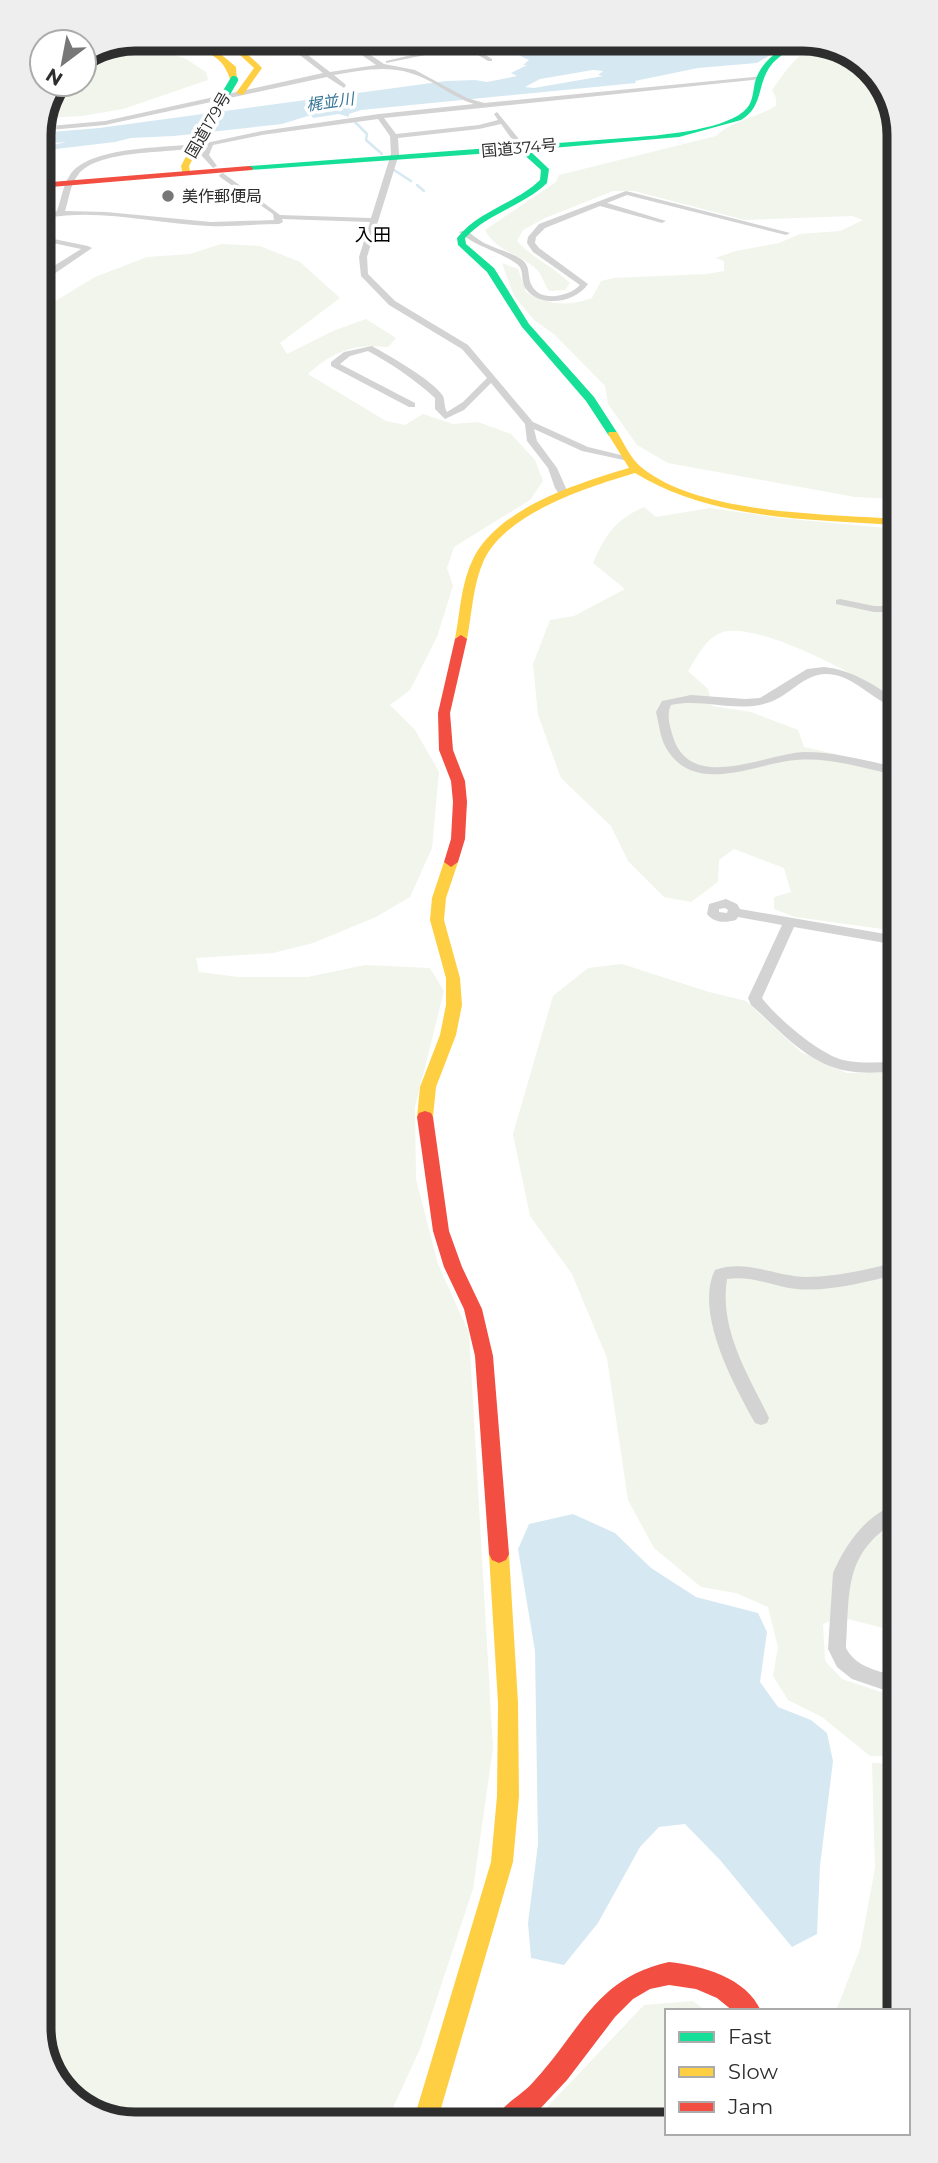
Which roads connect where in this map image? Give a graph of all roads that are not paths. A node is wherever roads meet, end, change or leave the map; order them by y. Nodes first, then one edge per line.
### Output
1 (210, 51) edge
2 (239, 51) edge
3 (300, 51) edge
4 (361, 51) edge
5 (439, 51) edge
6 (475, 51) edge
7 (501, 51) edge
8 (788, 51) edge
9 (508, 54) dead end
10 (490, 60) dead end
11 (381, 64) junction
12 (330, 74) junction
13 (762, 77) junction
14 (237, 86) junction
15 (344, 86) dead end
16 (484, 105) junction
17 (379, 116) junction
18 (502, 121) junction
19 (51, 128) edge
20 (394, 136) junction
21 (200, 144) junction
22 (523, 149) junction
23 (393, 158) junction
24 (213, 166) dead end
25 (186, 173) junction
26 (223, 174) dead end
27 (71, 183) junction
28 (51, 185) edge
29 (598, 203) junction
30 (60, 213) junction
31 (51, 215) edge
32 (279, 217) junction
33 (374, 220) junction
34 (662, 221) dead end
35 (463, 232) junction
36 (786, 233) dead end
37 (51, 240) edge
38 (51, 272) edge
39 (492, 379) junction
40 (412, 405) dead end
41 (530, 424) junction
42 (633, 464) junction
43 (564, 495) junction
44 (887, 521) edge
45 (840, 602) dead end
46 (887, 609) edge
47 (887, 700) edge
48 (887, 769) edge
49 (735, 912) dead end
50 (789, 924) junction
51 (887, 939) edge
52 (887, 1067) edge
53 (887, 1270) edge
54 (761, 1418) dead end
55 (887, 1518) edge
56 (887, 1682) edge
57 (747, 2009) edge
58 (428, 2112) edge
59 (518, 2112) edge

1 - 14 main road, 国道179号
2 - 14 main road
3 - 12 street
4 - 11 street
5 - 11 street
6 - 10 street
7 - 9 street
8 - 13 main road, 国道374号
11 - 12 street
11 - 16 street
12 - 14 street
12 - 15 street
13 - 16 street
13 - 22 main road, 国道374号
14 - 19 street
14 - 21 main road, 国道179号, bridge
16 - 17 street
16 - 18 street
17 - 20 street
17 - 21 street
18 - 20 street
18 - 22 street
20 - 23 street
21 - 24 street
21 - 25 main road, 国道179号
21 - 27 street
22 - 23 main road, 国道374号
22 - 35 main road
23 - 25 main road, 国道374号
23 - 33 street
25 - 27 main road, 国道179号
26 - 32 street
27 - 28 main road, 国道179号
27 - 30 street
29 - 34 street
29 - 35 street
29 - 36 street
30 - 31 street
30 - 32 street
32 - 33 street
33 - 39 street
35 - 42 main road
37 - 38 street
39 - 40 street
39 - 41 street
41 - 42 street
41 - 43 street
42 - 43 main road
42 - 44 main road
43 - 58 main road
45 - 46 street
47 - 48 street
49 - 50 street
50 - 51 street
50 - 52 street
53 - 54 street
55 - 56 street
57 - 59 main road

